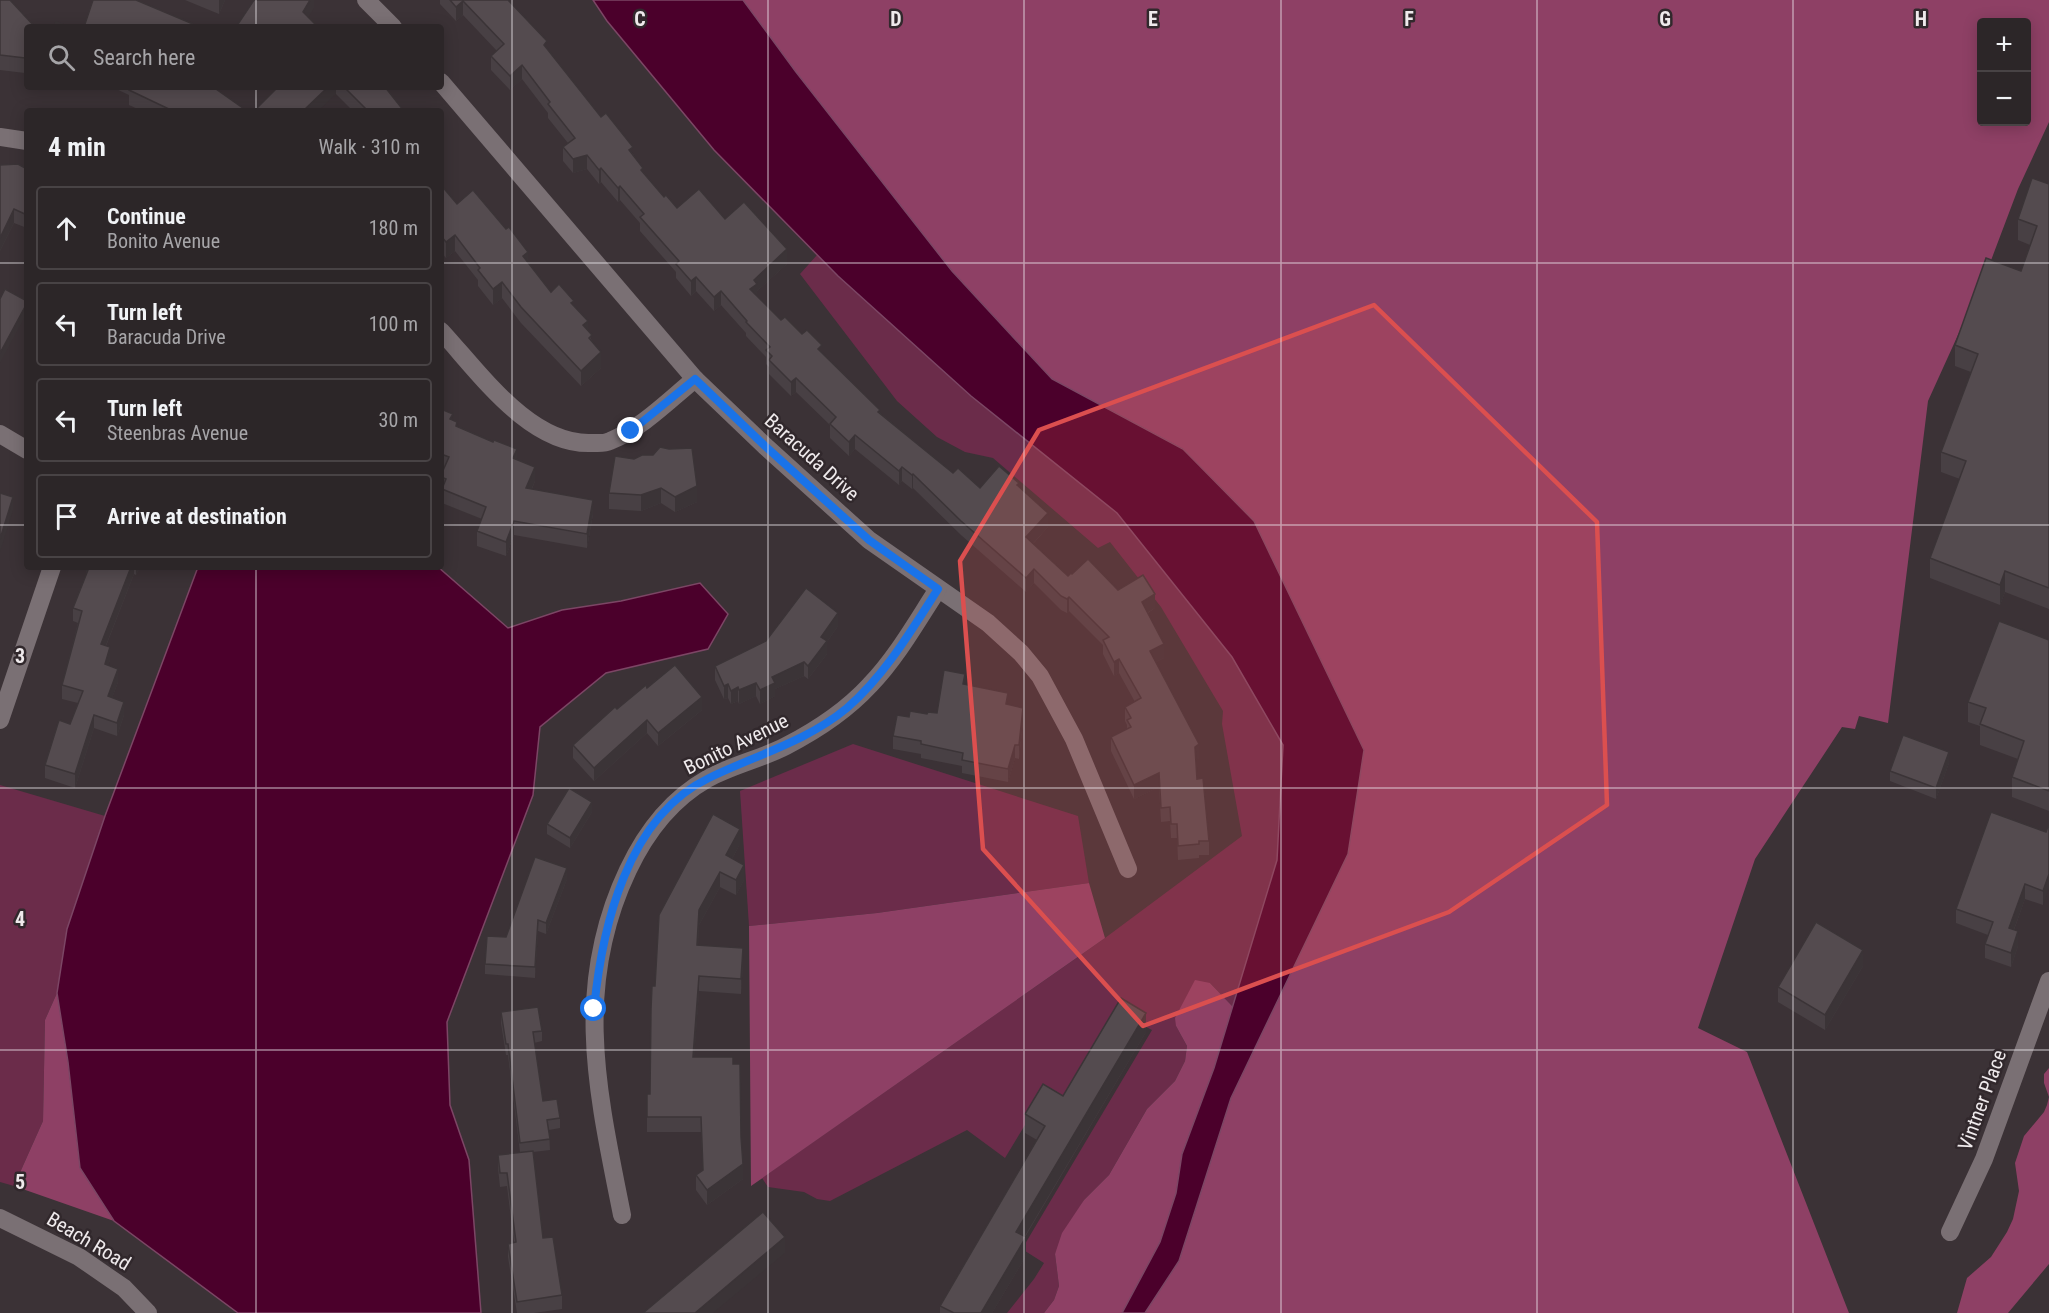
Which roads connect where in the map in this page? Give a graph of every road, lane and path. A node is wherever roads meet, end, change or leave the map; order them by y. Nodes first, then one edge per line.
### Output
1 (366, 0) edge
2 (390, 24) edge
3 (444, 86) edge
4 (0, 137) edge
5 (24, 141) edge
6 (444, 335) edge
7 (695, 379) junction
8 (0, 434) edge
9 (24, 448) edge
10 (51, 570) edge
11 (938, 589) junction
12 (0, 720) edge
13 (1128, 868) dead end
14 (2049, 981) edge
15 (622, 1215) dead end
16 (0, 1218) edge
17 (1950, 1232) dead end
18 (148, 1313) edge

1 - 2 street
3 - 7 street, Baracuda Drive
4 - 5 street
6 - 7 street
7 - 11 street, Baracuda Drive
8 - 9 street
10 - 12 street
11 - 13 street, Baracuda Drive
11 - 15 street, Bonito Avenue
14 - 17 street, Vintner Place
16 - 18 street, Beach Road

